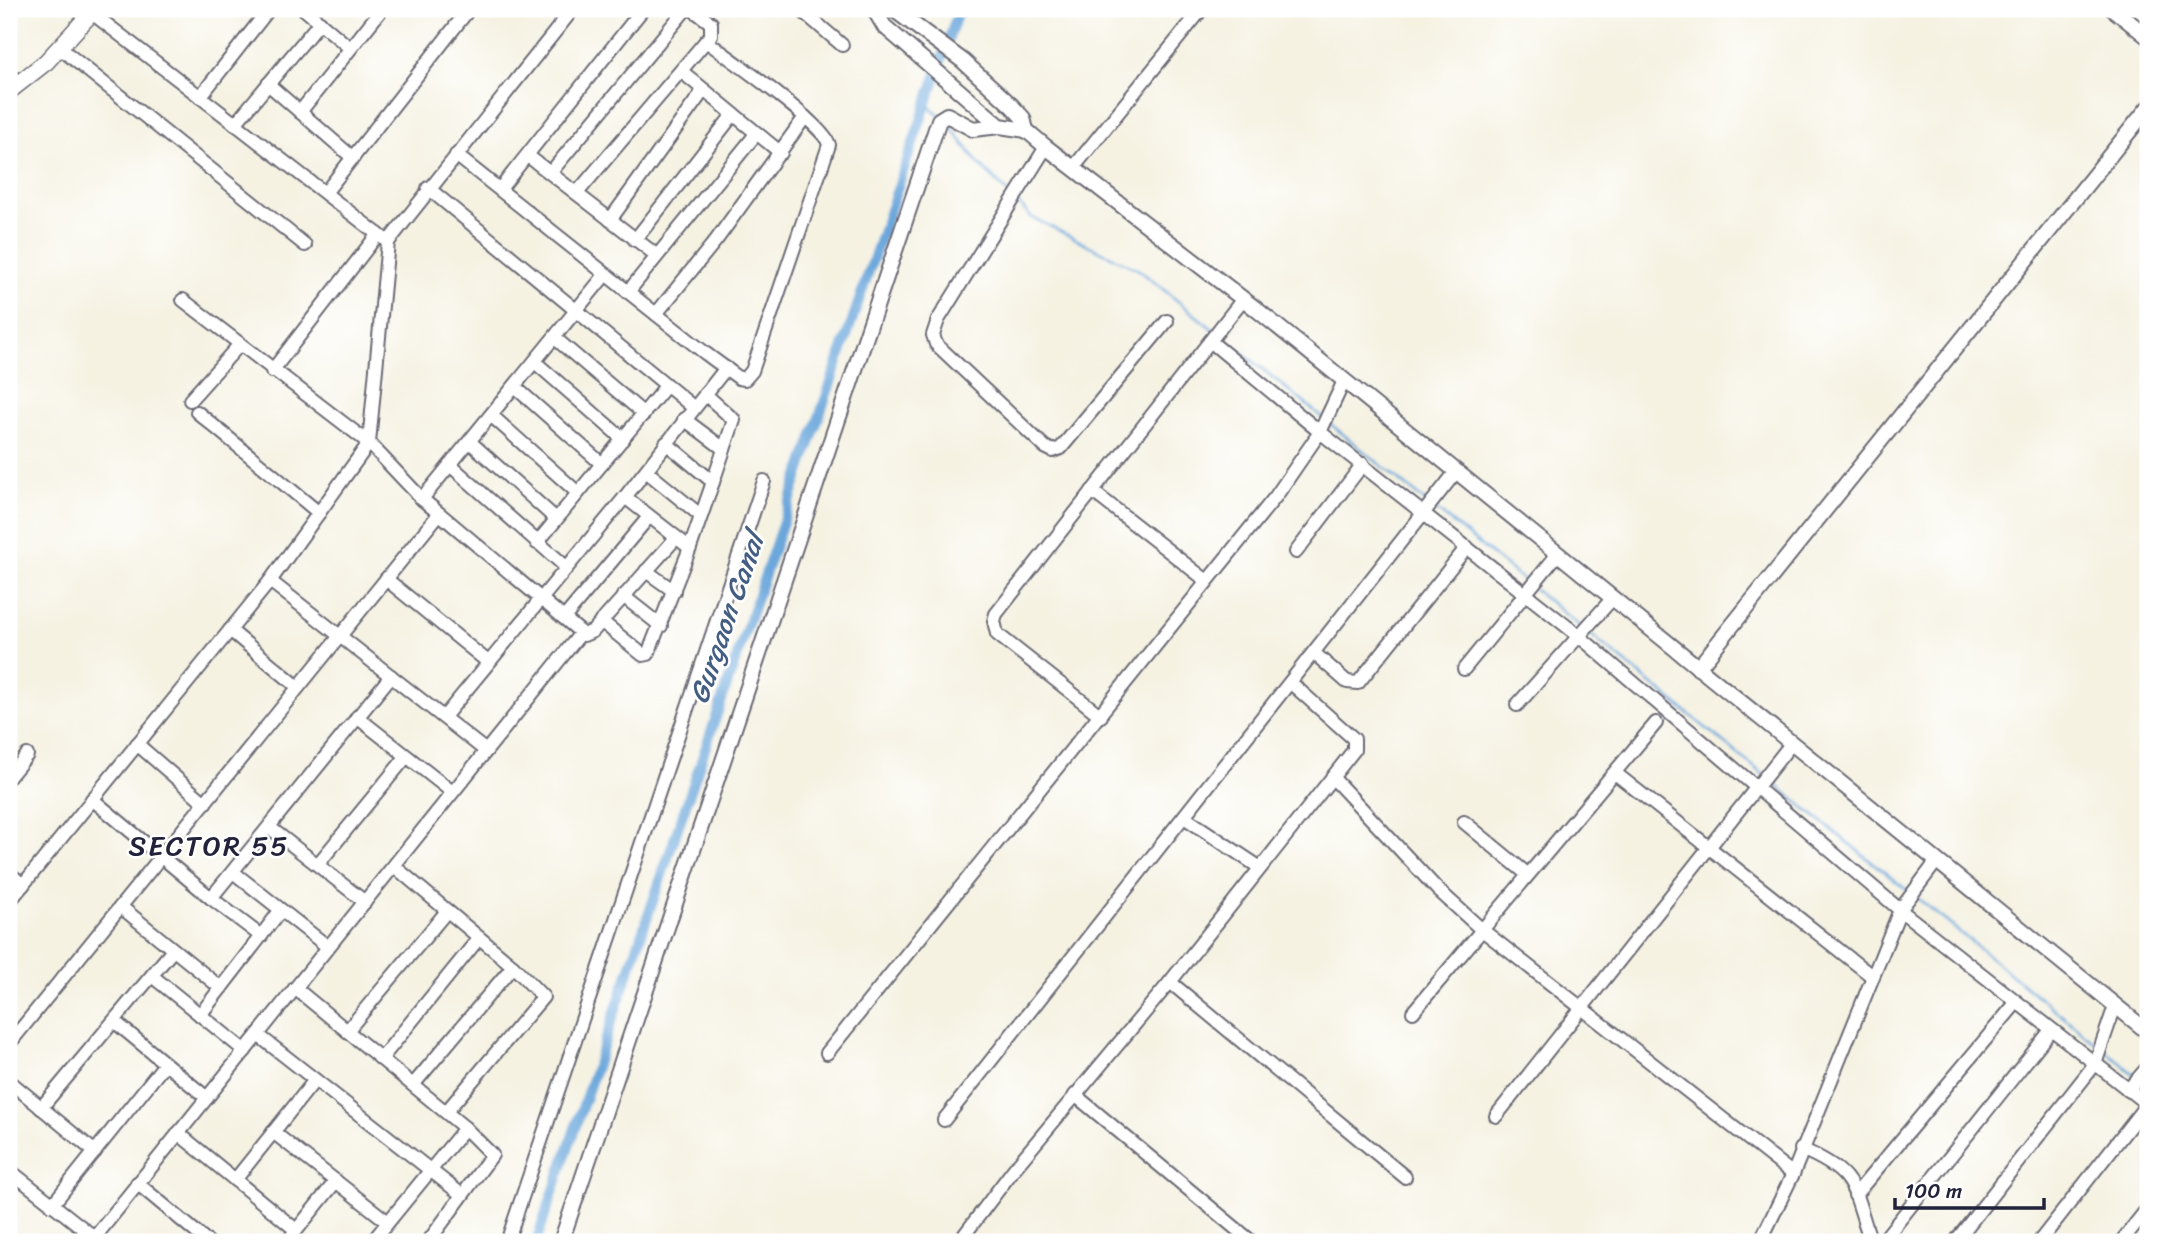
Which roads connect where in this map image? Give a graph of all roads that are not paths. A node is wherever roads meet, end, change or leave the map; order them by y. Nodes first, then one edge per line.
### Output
1 (269, 9) edge
2 (304, 9) edge
3 (469, 9) edge
4 (573, 9) edge
5 (643, 9) edge
6 (686, 9) edge
7 (692, 9) edge
8 (800, 9) edge
9 (874, 9) edge
10 (893, 9) edge
11 (1202, 9) edge
12 (2113, 9) edge
13 (380, 10) edge
14 (93, 11) edge
15 (320, 22) junction
16 (2148, 37) edge
17 (706, 41) junction
18 (842, 45) dead end
19 (60, 48) junction
20 (350, 48) junction
21 (681, 71) junction
22 (268, 84) junction
23 (703, 91) junction
24 (9, 92) edge
25 (200, 97) junction
26 (2148, 108) edge
27 (300, 112) junction
28 (733, 116) junction
29 (805, 117) junction
30 (236, 124) junction
31 (1000, 126) junction
32 (1026, 130) junction
33 (757, 134) junction
34 (1046, 147) junction
35 (781, 153) junction
36 (456, 155) junction
37 (528, 156) junction
38 (353, 158) junction
39 (1074, 167) junction
40 (551, 172) junction
41 (428, 188) junction
42 (500, 189) junction
43 (325, 193) junction
44 (576, 193) junction
45 (610, 220) junction
46 (383, 238) junction
47 (635, 240) junction
48 (305, 245) dead end
49 (656, 255) junction
50 (605, 275) junction
51 (628, 292) junction
52 (1243, 299) junction
53 (183, 300) dead end
54 (577, 313) junction
55 (656, 314) junction
56 (1167, 321) dead end
57 (1216, 334) junction
58 (556, 339) junction
59 (240, 344) junction
60 (536, 363) junction
61 (726, 368) junction
62 (272, 370) junction
63 (1344, 381) junction
64 (666, 386) junction
65 (515, 387) junction
66 (705, 394) junction
67 (693, 407) junction
68 (644, 414) junction
69 (492, 416) junction
70 (684, 419) junction
71 (1324, 424) junction
72 (623, 439) junction
73 (470, 442) junction
74 (369, 443) junction
75 (666, 443) junction
76 (724, 449) junction
77 (602, 464) junction
78 (1363, 464) junction
79 (450, 465) junction
80 (646, 471) junction
81 (1455, 473) junction
82 (764, 481) dead end
83 (713, 482) junction
84 (1092, 491) junction
85 (579, 493) junction
86 (625, 497) junction
87 (422, 499) junction
88 (1429, 508) junction
89 (319, 513) junction
90 (439, 514) junction
91 (700, 515) junction
92 (648, 518) junction
93 (556, 519) junction
94 (675, 539) junction
95 (537, 543) junction
96 (1467, 547) junction
97 (690, 548) junction
98 (1296, 552) dead end
99 (1557, 555) junction
100 (566, 567) junction
101 (646, 571) junction
102 (386, 579) junction
103 (270, 581) junction
104 (1207, 581) junction
105 (1529, 589) junction
106 (674, 591) junction
107 (540, 597) junction
108 (623, 597) junction
109 (1612, 599) junction
110 (564, 618) junction
111 (601, 621) junction
112 (661, 626) junction
113 (230, 630) junction
114 (1582, 632) junction
115 (581, 633) junction
116 (339, 635) junction
117 (1314, 653) junction
118 (488, 662) junction
119 (1698, 668) junction
120 (1464, 669) dead end
121 (391, 676) junction
122 (1291, 683) junction
123 (299, 687) junction
124 (1517, 705) dead end
125 (1101, 716) junction
126 (357, 717) junction
127 (444, 717) junction
128 (1656, 723) dead end
129 (137, 744) junction
130 (1791, 744) junction
131 (486, 751) junction
132 (27, 755) dead end
133 (406, 757) junction
134 (1615, 773) junction
135 (9, 777) edge
136 (1333, 778) junction
137 (1755, 788) junction
138 (451, 791) junction
139 (92, 799) junction
140 (205, 803) junction
141 (1184, 817) junction
142 (1464, 822) dead end
143 (269, 827) junction
144 (1709, 850) junction
145 (161, 858) junction
146 (1936, 862) junction
147 (318, 864) junction
148 (394, 866) junction
149 (1259, 867) junction
150 (233, 872) junction
151 (9, 873) edge
152 (1527, 874) junction
153 (23, 885) junction
154 (211, 898) junction
155 (1906, 900) junction
156 (365, 901) junction
157 (9, 902) edge
158 (121, 907) junction
159 (281, 910) junction
160 (447, 911) junction
161 (1481, 929) junction
162 (261, 936) junction
163 (479, 938) junction
164 (328, 947) junction
165 (173, 950) junction
166 (513, 966) junction
167 (152, 976) junction
168 (1873, 977) junction
169 (1170, 982) junction
170 (221, 988) junction
171 (295, 988) junction
172 (2016, 1003) junction
173 (2115, 1006) junction
174 (1582, 1010) junction
175 (1413, 1012) dead end
176 (200, 1015) junction
177 (114, 1021) junction
178 (2051, 1030) junction
179 (347, 1031) junction
180 (2148, 1032) edge
181 (258, 1035) junction
182 (9, 1044) edge
183 (245, 1051) junction
184 (827, 1053) dead end
185 (2099, 1054) junction
186 (381, 1059) junction
187 (165, 1064) junction
188 (2139, 1078) edge
189 (315, 1080) junction
190 (9, 1081) edge
191 (413, 1086) junction
192 (1075, 1096) junction
193 (207, 1098) junction
194 (2148, 1105) edge
195 (41, 1108) junction
196 (446, 1112) junction
197 (1496, 1116) dead end
198 (944, 1120) dead end
199 (465, 1128) junction
200 (273, 1132) junction
201 (178, 1133) junction
202 (1801, 1149) junction
203 (95, 1152) junction
204 (9, 1170) edge
205 (430, 1171) junction
206 (1793, 1174) junction
207 (1405, 1177) dead end
208 (235, 1180) junction
209 (336, 1181) junction
210 (137, 1183) junction
211 (462, 1195) junction
212 (1855, 1195) junction
213 (52, 1205) junction
214 (2148, 1208) edge
215 (388, 1222) junction
216 (296, 1230) junction
217 (98, 1240) edge
218 (208, 1242) edge
219 (287, 1242) edge
220 (374, 1242) edge
221 (428, 1242) edge
222 (507, 1242) edge
223 (561, 1242) edge
224 (959, 1242) edge
225 (1252, 1242) edge
226 (1760, 1242) edge
227 (1871, 1242) edge
228 (1882, 1242) edge
229 (1955, 1242) edge
230 (2039, 1242) edge
231 (2121, 1242) edge

1 - 25 street
2 - 15 street
3 - 38 street
4 - 36 street
5 - 37 street
6 - 40 street
7 - 17 street
8 - 18 street
9 - 31 street
10 - 32 street
11 - 39 street
12 - 16 street
13 - 20 street
14 - 19 main road
14 - 25 street
15 - 20 street
15 - 22 street
17 - 21 street
17 - 29 street
19 - 24 main road
19 - 48 street
20 - 27 street
21 - 23 street
21 - 44 street
22 - 27 street
22 - 30 street
23 - 28 street
23 - 45 street
25 - 30 street
26 - 119 street
27 - 38 street
28 - 33 street
28 - 47 street
29 - 35 street
29 - 61 street
30 - 43 street
31 - 32 street
31 - 223 street
32 - 34 street
33 - 35 street
33 - 49 street
34 - 39 street
34 - 56 street
35 - 55 street
36 - 41 street
36 - 42 street
37 - 40 street
37 - 42 street
38 - 43 street
39 - 52 street
40 - 44 street
41 - 46 street
41 - 54 street
42 - 50 street
43 - 46 street
44 - 45 street
45 - 47 street
46 - 62 street
46 - 74 street
47 - 49 street
49 - 51 street
50 - 51 street
50 - 54 street
51 - 55 street
52 - 57 street
52 - 63 street
53 - 59 street
54 - 58 street
54 - 64 street
55 - 61 street
57 - 71 street
57 - 84 street
58 - 60 street
58 - 68 street
59 - 62 street
59 - 89 street
60 - 65 street
60 - 72 street
61 - 66 street
62 - 74 street
63 - 71 street
63 - 81 street
64 - 67 street
64 - 68 street
65 - 69 street
65 - 77 street
66 - 67 street
66 - 76 street
67 - 70 street
68 - 72 street
69 - 73 street
69 - 85 street
70 - 75 street
70 - 76 street
71 - 78 street
71 - 104 street
72 - 77 street
73 - 79 street
73 - 93 street
74 - 87 street
74 - 89 street
75 - 80 street
75 - 83 street
76 - 83 street
77 - 85 street
78 - 88 street
78 - 98 street
79 - 87 street
79 - 95 street
80 - 86 street
80 - 91 street
81 - 88 street
81 - 99 street
82 - 222 street
83 - 91 street
84 - 104 street
84 - 125 street
85 - 93 street
86 - 92 street
86 - 100 street
87 - 90 street
88 - 96 street
88 - 117 street
89 - 103 street
90 - 102 street
90 - 107 street
91 - 97 street
92 - 94 street
92 - 110 street
93 - 95 street
94 - 97 street
94 - 101 street
95 - 100 street
96 - 105 street
96 - 117 street
97 - 106 street
99 - 105 street
99 - 109 street
100 - 107 street
101 - 106 street
101 - 108 street
102 - 116 street
102 - 118 street
103 - 113 street
103 - 116 street
104 - 125 street
105 - 114 street
105 - 120 street
106 - 112 street
107 - 110 street
107 - 118 street
108 - 111 street
108 - 112 street
109 - 114 street
109 - 119 street
110 - 115 street
111 - 112 street
111 - 115 street
113 - 123 street
113 - 129 street
114 - 124 street
114 - 137 street
115 - 131 street
116 - 121 street
116 - 123 street
117 - 122 street
118 - 127 street
119 - 130 street
121 - 126 street
121 - 127 street
122 - 136 street
122 - 141 street
123 - 140 street
125 - 184 street
126 - 133 street
126 - 143 street
127 - 131 street
128 - 134 street
129 - 139 street
129 - 140 street
130 - 137 street
130 - 146 street
131 - 138 street
132 - 135 street
133 - 138 street
133 - 147 street
134 - 144 street
134 - 152 street
136 - 149 street
136 - 161 street
137 - 144 street
137 - 155 street
138 - 148 street
139 - 145 street
139 - 153 street
140 - 145 street
141 - 149 street
141 - 198 street
142 - 152 street
143 - 147 street
143 - 150 street
144 - 168 street
144 - 174 street
145 - 154 street
145 - 158 street
146 - 155 street
146 - 173 street
147 - 156 street
148 - 156 street
148 - 160 street
149 - 169 street
150 - 154 street
150 - 159 street
151 - 153 street
152 - 161 street
153 - 157 street
154 - 162 street
155 - 168 street
155 - 172 street
156 - 164 street
158 - 165 street
158 - 182 street
159 - 162 street
159 - 164 street
160 - 163 street
160 - 179 street
161 - 174 street
161 - 175 street
162 - 170 street
163 - 166 street
163 - 186 street
164 - 171 street
165 - 167 street
165 - 170 street
166 - 191 street
166 - 196 street
167 - 176 street
167 - 177 street
168 - 202 street
169 - 192 street
169 - 207 street
170 - 176 street
171 - 179 street
171 - 181 street
172 - 178 street
172 - 212 street
173 - 180 street
173 - 185 street
174 - 197 street
174 - 206 street
176 - 183 street
177 - 187 street
177 - 195 street
178 - 185 street
178 - 228 street
179 - 186 street
181 - 183 street
181 - 189 street
183 - 193 street
185 - 188 street
185 - 229 street
186 - 191 street
187 - 193 street
187 - 203 street
188 - 194 street
189 - 200 street
189 - 205 street
190 - 195 street
191 - 196 street
192 - 224 street
192 - 225 street
193 - 201 street
194 - 230 street
195 - 203 street
196 - 199 street
199 - 205 street
199 - 211 street
200 - 208 street
200 - 209 street
201 - 208 street
201 - 210 street
202 - 206 street
202 - 212 street
203 - 213 street
204 - 213 street
205 - 211 street
205 - 215 street
206 - 226 street
208 - 216 street
209 - 215 street
209 - 216 street
210 - 217 street
210 - 218 street
211 - 221 street
212 - 227 street
213 - 217 street
214 - 231 street
215 - 220 street
216 - 219 street

